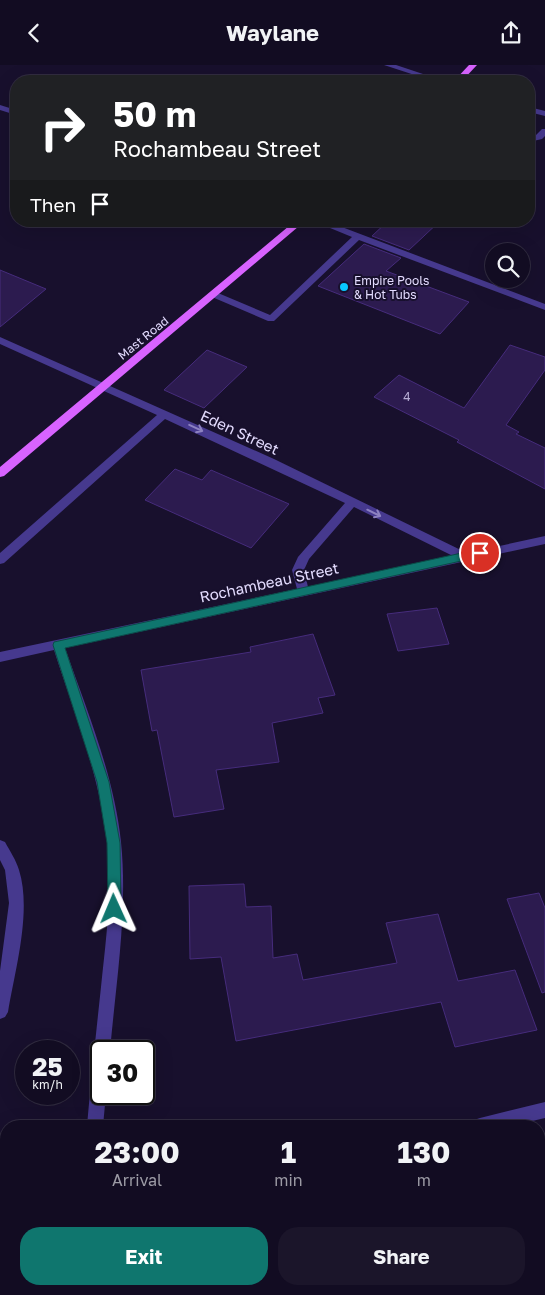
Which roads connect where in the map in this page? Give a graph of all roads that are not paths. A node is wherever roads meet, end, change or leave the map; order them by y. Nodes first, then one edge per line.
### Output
1 (388, 65) edge
2 (473, 65) edge
3 (420, 75) edge
4 (464, 75) edge
5 (545, 131) edge
6 (535, 138) edge
7 (294, 227) edge
8 (331, 227) edge
9 (357, 237) junction
10 (215, 295) junction
11 (545, 307) edge
12 (0, 340) edge
13 (104, 386) junction
14 (164, 414) junction
15 (0, 473) edge
16 (352, 502) junction
17 (545, 539) edge
18 (464, 556) junction
19 (0, 560) edge
20 (304, 591) junction
21 (58, 645) junction
22 (0, 657) edge
23 (0, 846) edge
24 (0, 1012) edge
25 (103, 1040) edge
26 (97, 1105) edge
27 (545, 1110) edge
28 (96, 1120) edge
29 (504, 1120) edge

1 - 3 street
2 - 4 main road
5 - 6 street
7 - 10 main road, Mast Road
8 - 9 street
9 - 10 street
9 - 11 street
10 - 13 main road, Mast Road
12 - 13 street, Eden Street
13 - 14 street, Eden Street
13 - 15 main road, Mast Road
14 -> 16 street, Eden Street
14 - 19 street
16 -> 18 street, Eden Street
16 - 20 street
17 - 18 street, Rochambeau Street
18 - 20 street, Rochambeau Street
20 - 21 street, Rochambeau Street
21 - 22 street, Rochambeau Street
21 - 25 street
23 - 24 street
26 - 28 street
27 - 29 street

